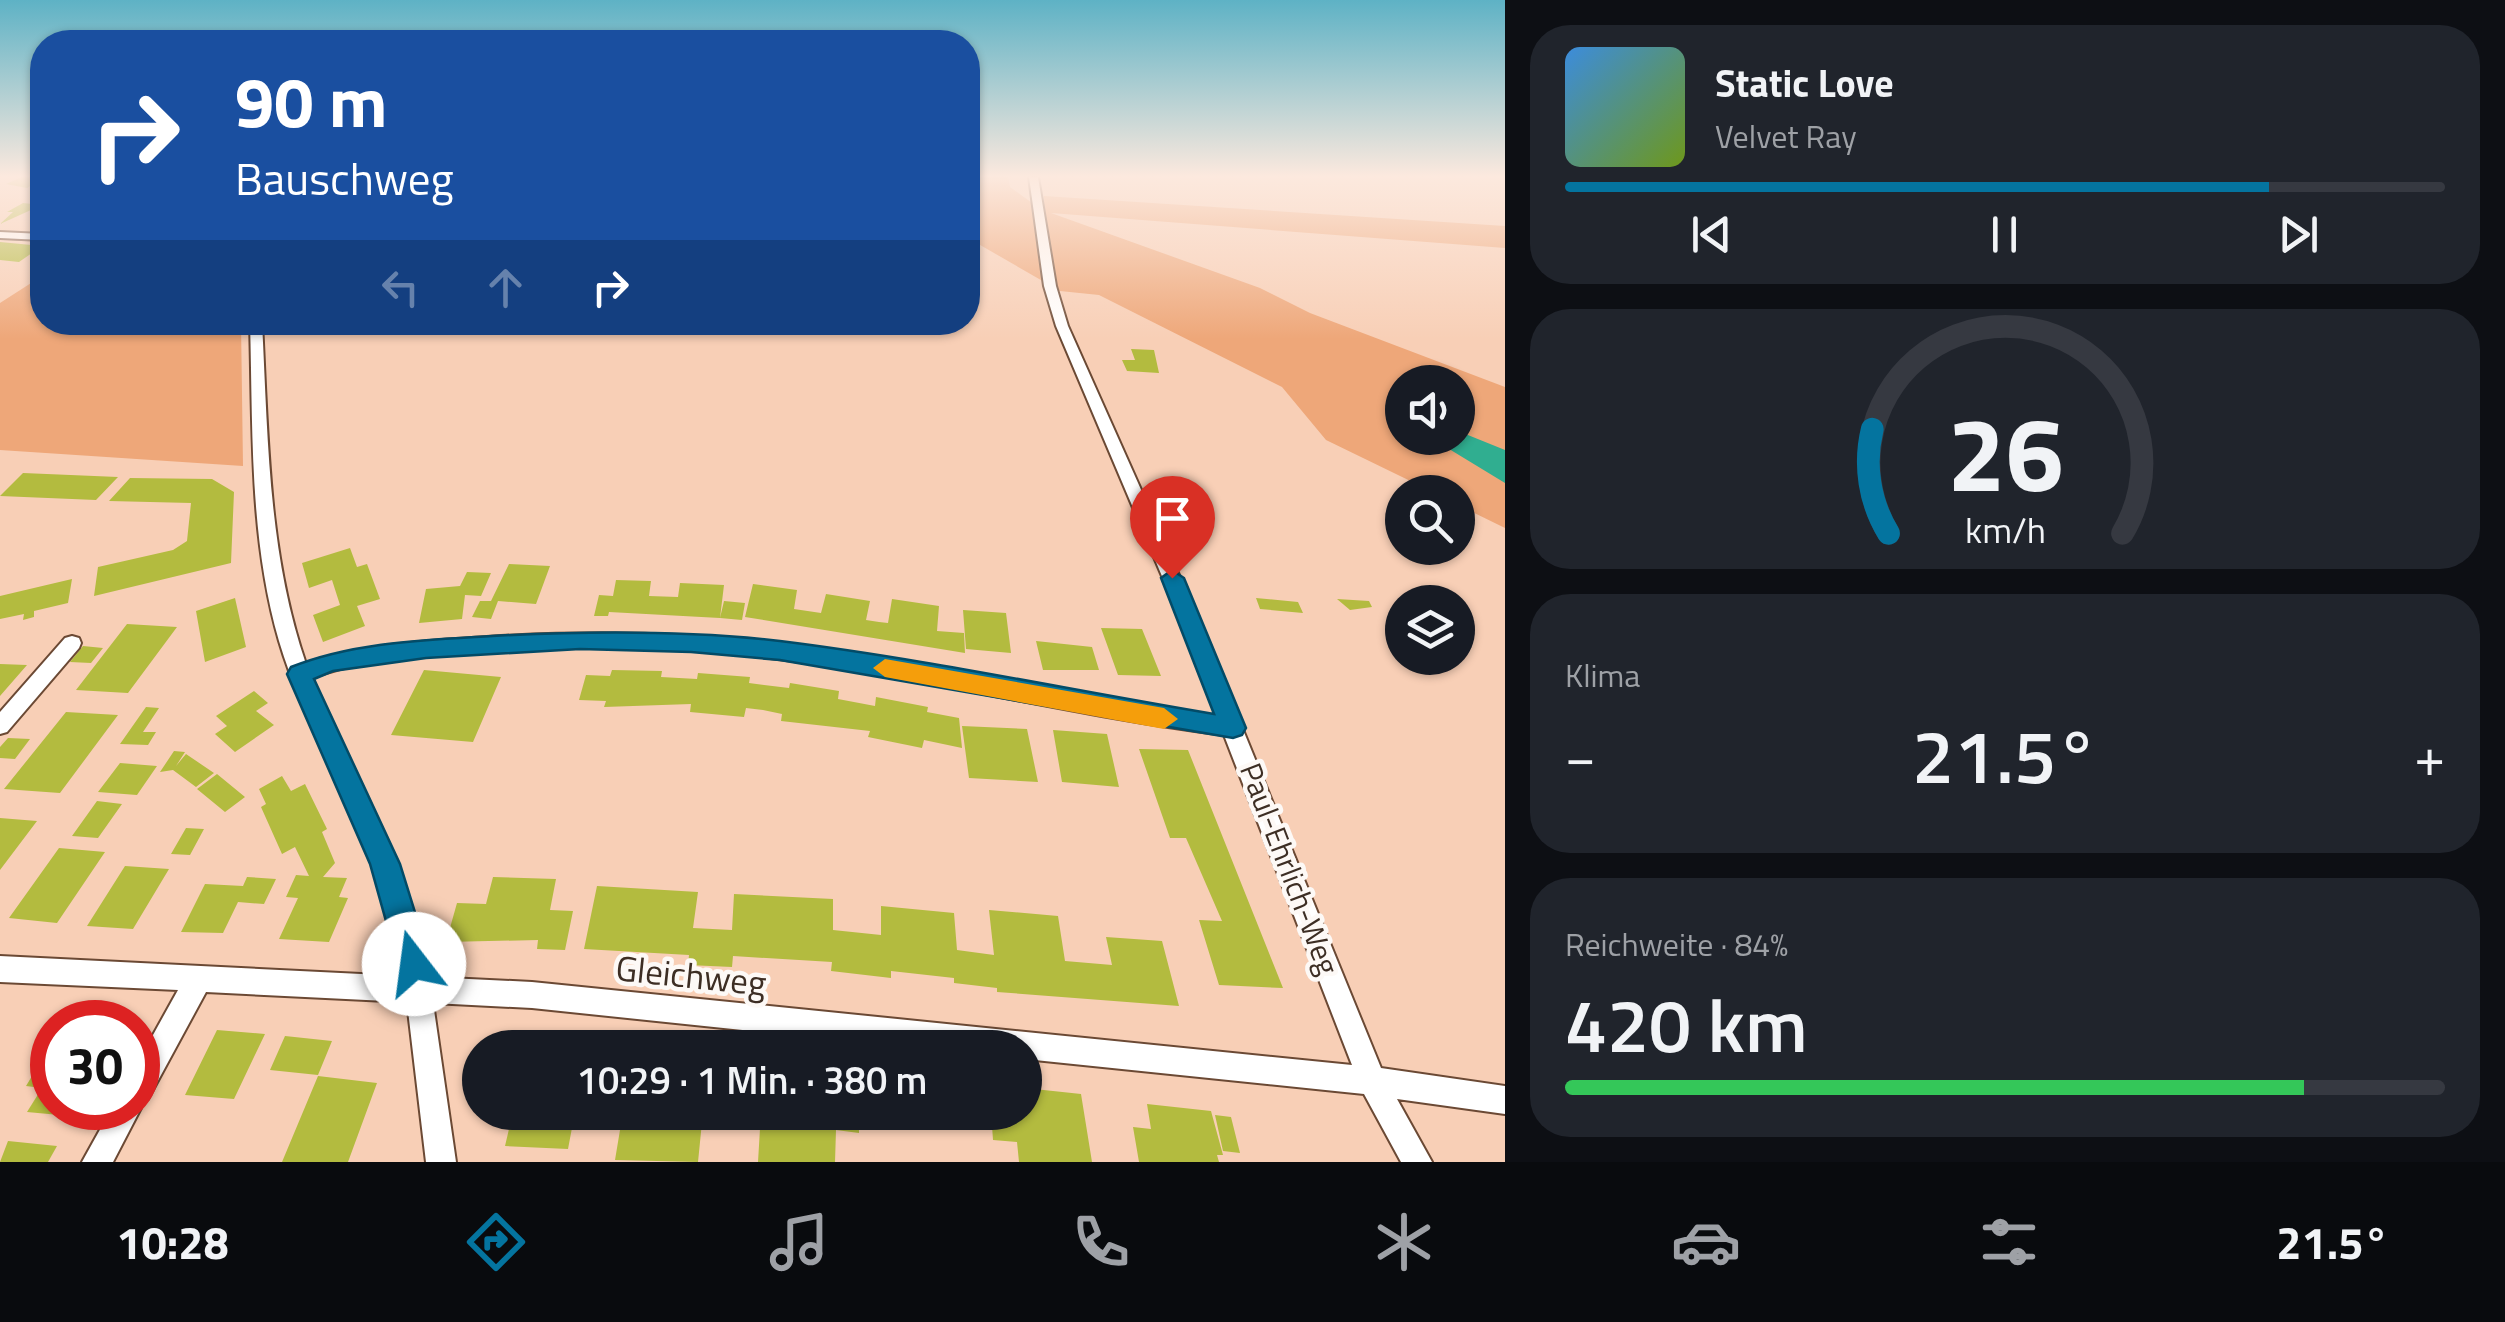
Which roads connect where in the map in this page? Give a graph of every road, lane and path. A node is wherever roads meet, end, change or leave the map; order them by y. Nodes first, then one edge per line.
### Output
1 (1042, 231) edge
2 (0, 234) edge
3 (30, 236) edge
4 (257, 335) edge
5 (72, 644) dead end
6 (300, 674) junction
7 (0, 726) edge
8 (1233, 728) junction
9 (0, 969) edge
10 (198, 980) junction
11 (420, 990) junction
12 (160, 1048) edge
13 (1372, 1081) junction
14 (1505, 1100) edge
15 (115, 1130) edge
16 (97, 1162) edge
17 (441, 1162) edge
18 (1417, 1162) edge

1 - 8 street, Paul-Ehrlich-Weg
2 - 3 street
4 - 6 street
5 - 7 street
6 - 8 street
6 - 11 street
8 - 13 street, Paul-Ehrlich-Weg
9 - 10 street, Gleichweg
10 - 11 street, Gleichweg
10 - 12 street
11 - 13 street, Gleichweg
11 - 17 street
13 - 14 street, Gleichweg
13 - 18 street, Paul-Ehrlich-Weg
15 - 16 street

